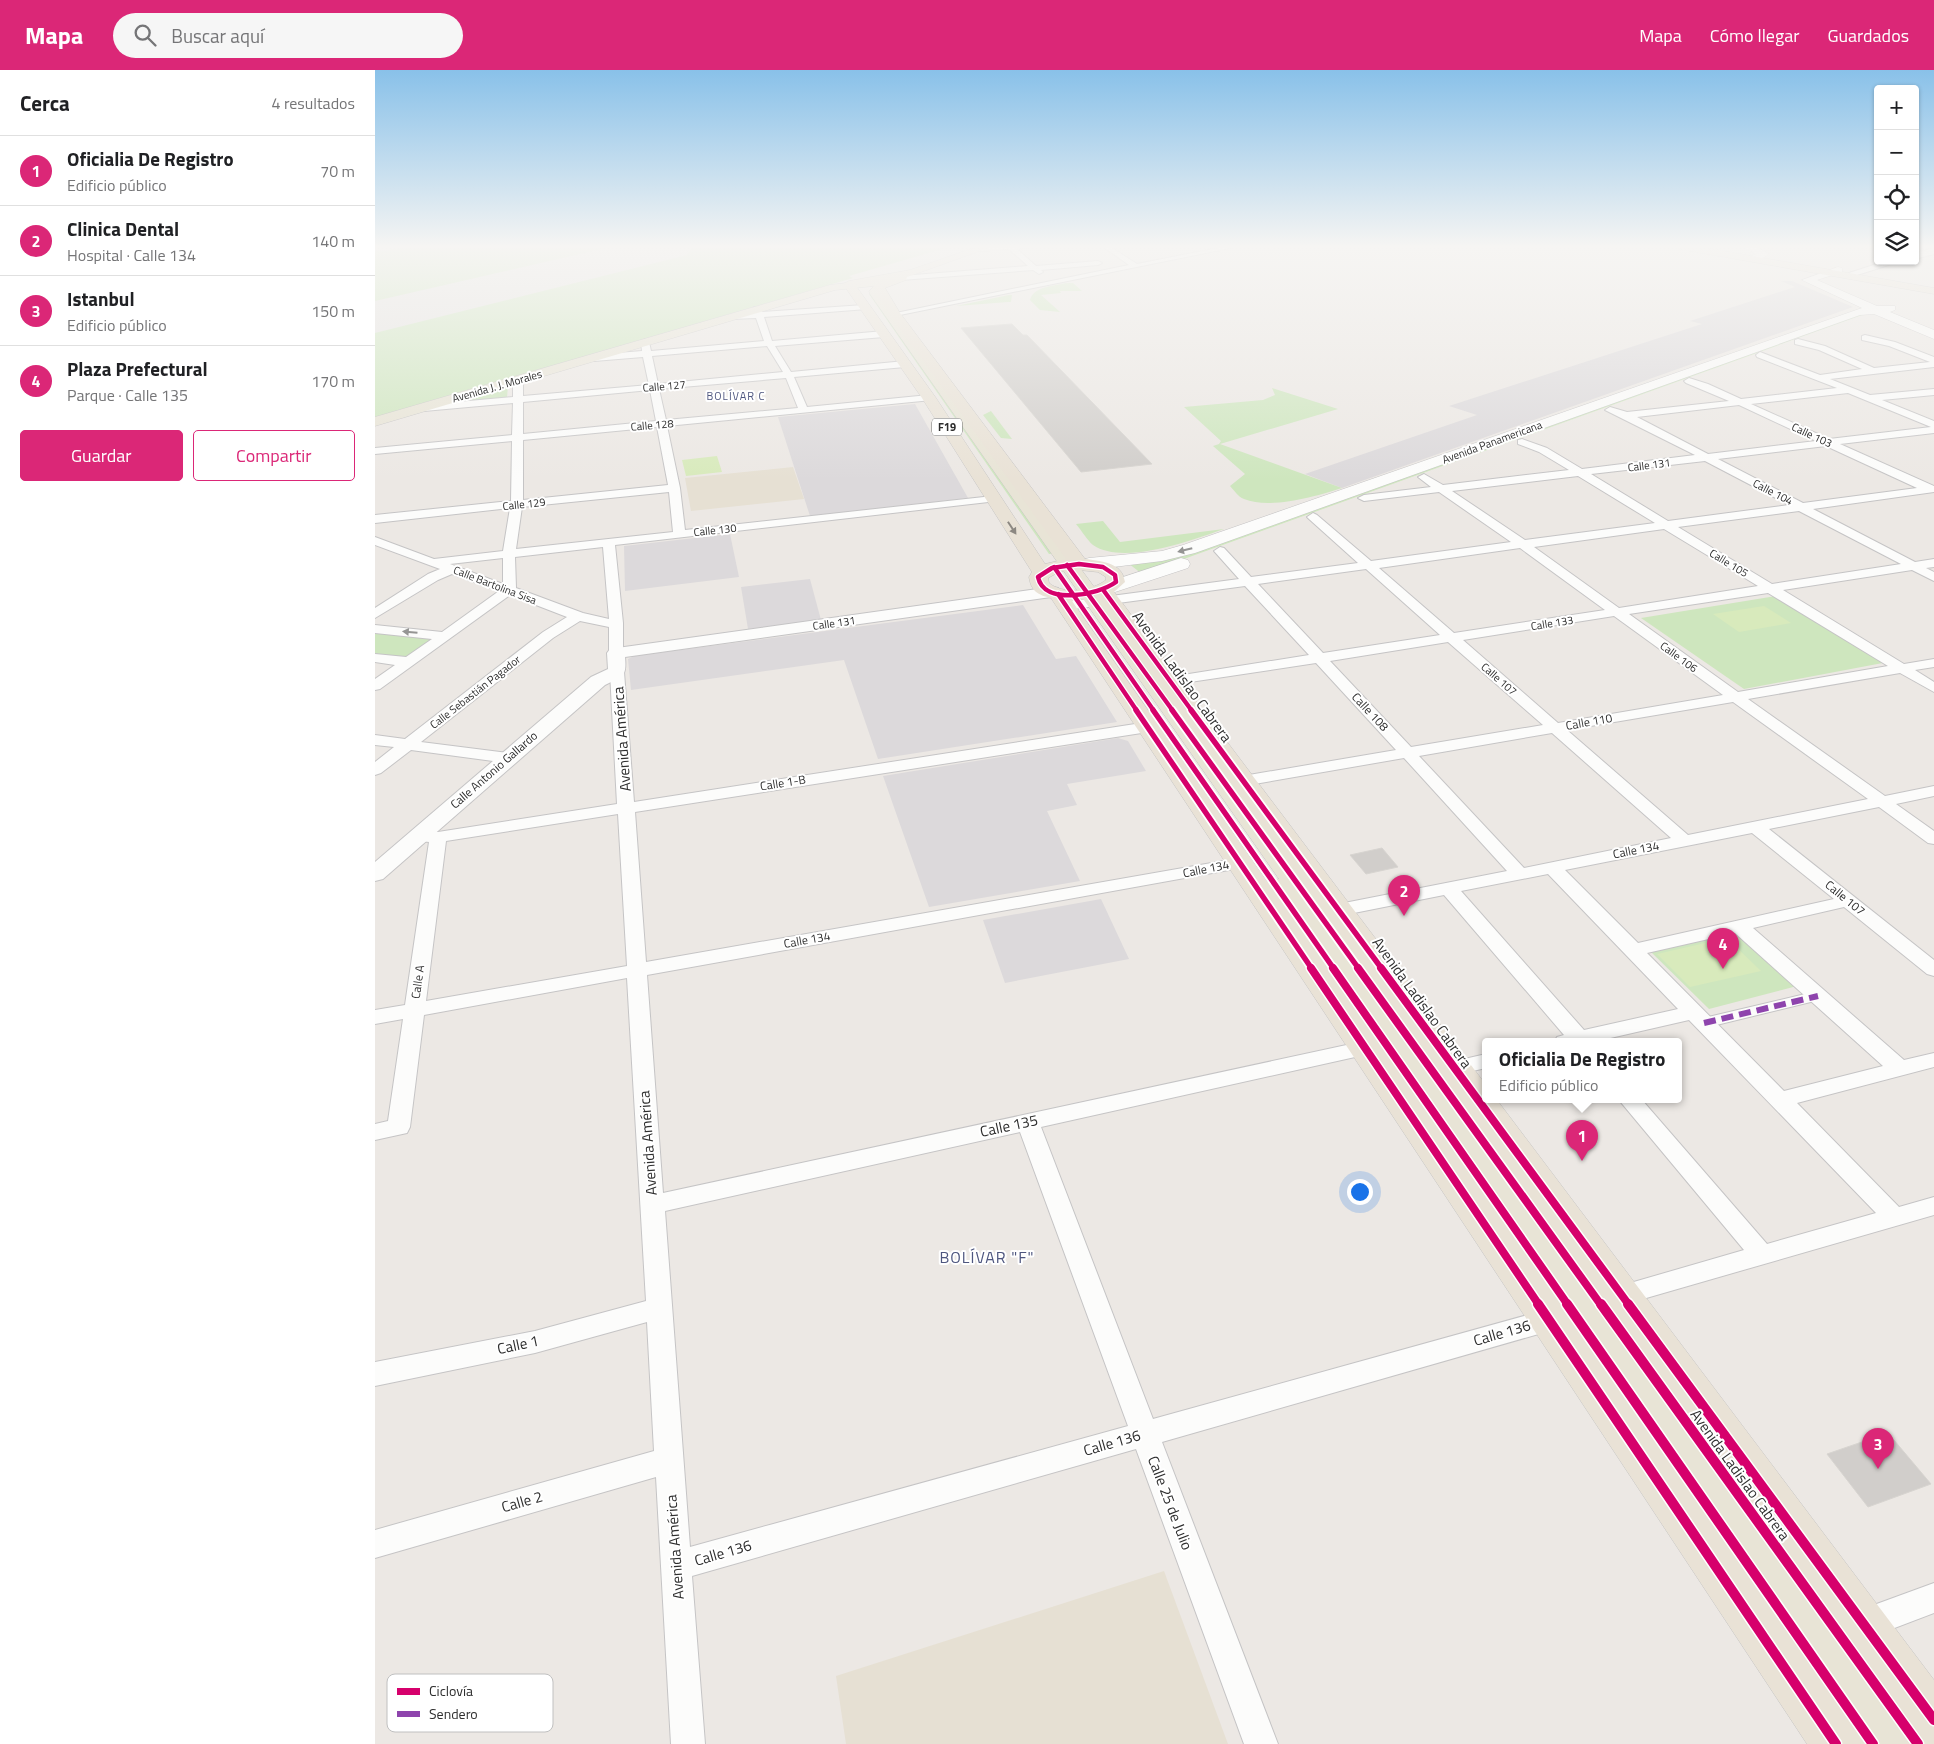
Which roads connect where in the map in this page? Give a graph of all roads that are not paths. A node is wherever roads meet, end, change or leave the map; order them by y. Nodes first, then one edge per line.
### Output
1 (711, 324) edge
2 (762, 324) edge
3 (893, 324) edge
4 (1825, 324) edge
5 (1847, 324) edge
6 (1914, 324) edge
7 (885, 325) junction
8 (1934, 335) edge
9 (1865, 338) dead end
10 (1798, 342) junction
11 (769, 343) junction
12 (646, 348) junction
13 (1760, 355) junction
14 (1934, 362) edge
15 (905, 364) junction
16 (1873, 371) junction
17 (789, 375) junction
18 (1818, 377) junction
19 (518, 380) junction
20 (1689, 381) junction
21 (655, 386) junction
22 (1849, 390) junction
23 (1934, 392) edge
24 (519, 398) junction
25 (929, 398) junction
26 (1869, 398) junction
27 (1737, 401) junction
28 (424, 408) junction
29 (804, 411) junction
30 (1618, 412) junction
31 (375, 422) edge
32 (662, 424) junction
33 (1934, 425) edge
34 (1934, 430) edge
35 (516, 438) junction
36 (1522, 442) junction
37 (1830, 444) junction
38 (375, 451) edge
39 (1707, 459) junction
40 (1581, 474) junction
41 (1424, 477) junction
42 (674, 488) junction
43 (1444, 488) junction
44 (1932, 490) edge
45 (1365, 498) junction
46 (993, 499) junction
47 (517, 504) junction
48 (1801, 507) junction
49 (1322, 510) junction
50 (375, 519) edge
51 (1665, 525) junction
52 (679, 534) junction
53 (609, 542) junction
54 (1522, 544) junction
55 (379, 546) edge
56 (1220, 550) junction
57 (509, 553) junction
58 (436, 562) junction
59 (1934, 564) edge
60 (1369, 565) junction
61 (1066, 567) junction
62 (1914, 567) junction
63 (452, 569) junction
64 (1934, 577) edge
65 (1249, 581) junction
66 (1771, 589) junction
67 (509, 590) junction
68 (1084, 597) junction
69 (1617, 613) junction
70 (375, 614) edge
71 (578, 616) junction
72 (616, 623) junction
73 (375, 629) edge
74 (445, 636) junction
75 (1452, 638) junction
76 (375, 658) edge
77 (1320, 658) junction
78 (409, 662) junction
79 (617, 662) junction
80 (1934, 663) edge
81 (1901, 668) junction
82 (1170, 681) junction
83 (375, 686) edge
84 (1934, 688) edge
85 (1734, 697) junction
86 (1147, 727) junction
87 (1555, 728) junction
88 (375, 740) edge
89 (408, 744) junction
90 (1408, 753) junction
91 (508, 758) junction
92 (375, 770) edge
93 (1243, 781) junction
94 (1934, 791) edge
95 (1882, 801) junction
96 (626, 808) junction
97 (1756, 827) junction
98 (428, 837) junction
99 (1934, 839) edge
100 (1685, 841) junction
101 (1240, 863) junction
102 (1552, 867) junction
103 (375, 874) edge
104 (1520, 874) junction
105 (1448, 888) junction
106 (1848, 901) junction
107 (1339, 910) junction
108 (1739, 926) junction
109 (1633, 950) junction
110 (1932, 967) edge
111 (637, 970) junction
112 (1818, 996) junction
113 (414, 1011) junction
114 (375, 1017) edge
115 (1699, 1017) junction
116 (1573, 1038) edge
117 (1590, 1038) edge
118 (1365, 1048) junction
119 (1934, 1060) edge
120 (1470, 1065) edge
121 (1900, 1069) junction
122 (1482, 1083) edge
123 (1780, 1100) junction
124 (1495, 1103) edge
125 (1634, 1103) edge
126 (1027, 1121) junction
127 (375, 1132) edge
128 (652, 1204) junction
129 (1934, 1206) edge
130 (1894, 1217) junction
131 (1762, 1255) junction
132 (1622, 1295) junction
133 (659, 1308) junction
134 (1549, 1320) junction
135 (375, 1374) edge
136 (1144, 1433) junction
137 (669, 1460) junction
138 (375, 1544) edge
139 (676, 1566) junction
140 (1934, 1598) edge
141 (1863, 1624) junction
142 (1934, 1720) edge
143 (688, 1744) edge
144 (1261, 1744) edge
145 (1836, 1744) edge
146 (1873, 1744) edge
147 (1918, 1744) edge

1 - 12 main road, Avenida J. J. Morales
2 - 11 street
3 - 61 main road, Avenida Ladislao Cabrera / F19
4 - 49 main road, Avenida Panamericana
5 - 10 main road, Avenida Panamericana
6 - 8 main road
7 - 11 street
7 - 15 highway, Avenida Ladislao Cabrera / F19
7 - 61 main road, Avenida Ladislao Cabrera / F19
7 - 61 highway, Avenida Ladislao Cabrera / F19
9 - 14 street
10 - 13 main road, Avenida Panamericana
10 - 16 street
11 - 12 street
11 - 17 street
12 - 19 main road, Avenida J. J. Morales
12 - 21 street
13 - 18 street
13 - 20 main road, Avenida Panamericana
14 - 16 street
15 - 17 street, Calle 127
15 - 25 highway, Avenida Ladislao Cabrera / F19
16 - 18 street
17 - 21 street, Calle 127
17 - 29 street
18 - 22 street
19 - 24 street
19 - 28 main road, Avenida J. J. Morales
20 - 27 street, Calle 103
20 - 30 main road, Avenida Panamericana
21 - 24 street, Calle 127
21 - 32 street
22 - 26 street
22 - 27 street
23 - 26 street
24 - 28 street, Calle 127
24 - 35 street
25 - 29 street, Calle 128
25 - 46 highway, Avenida Ladislao Cabrera / F19
26 - 33 street
27 - 30 street
27 - 37 street, Calle 103
28 - 31 main road, Avenida J. J. Morales
29 - 32 street, Calle 128
30 - 36 main road, Avenida Panamericana
30 - 39 street, Calle 104
32 - 35 street, Calle 128
32 - 42 street
34 - 37 street, Calle 131
35 - 38 street, Calle 128
35 - 47 street
36 - 40 street, Calle 105
36 - 41 main road, Avenida Panamericana
37 - 39 street, Calle 131
37 - 44 street, Calle 103
39 - 40 street, Calle 131
39 - 48 street, Calle 104
40 - 43 street, Calle 131
40 - 51 street, Calle 105
41 - 43 street, Calle 106
41 - 45 main road, Avenida Panamericana
42 - 47 street, Calle 129
42 - 52 street
43 - 45 street, Calle 131
43 - 54 street, Calle 106
44 - 48 street
45 - 49 main road, Avenida Panamericana
46 - 52 street, Calle 130
46 -> 61 highway, Avenida Ladislao Cabrera / F19
47 - 50 street, Calle 129
47 - 57 street
48 - 51 street
48 - 62 street, Calle 104
49 - 56 main road, Avenida Panamericana
49 - 60 street, Calle 107
49 -> 61 main road, Avenida Panamericana
51 - 54 street
51 - 66 street, Calle 105
52 - 53 street, Calle 130
53 - 57 street, Calle 130
53 - 72 street, Avenida América
54 - 60 street
54 - 69 street, Calle 106
55 - 58 street, Calle Bartolina Sisa
56 - 65 street, Calle 108
56 - 68 main road, Avenida Panamericana
57 - 58 street, Calle 130
57 - 67 street
58 - 63 street, Calle Bartolina Sisa
59 - 62 street, Calle 133
60 - 65 street
60 - 75 street, Calle 107
61 - 68 main road, Avenida Ladislao Cabrera / F19
61 - 68 highway, F19
61 - 68 highway
62 - 64 street, Calle 104
62 - 66 street, Calle 133
63 - 67 street, Calle Bartolina Sisa
63 - 70 street
65 - 68 street
65 - 77 street, Calle 108
66 - 69 street, Calle 133
66 - 81 street, Calle 105
67 - 71 street, Calle Bartolina Sisa
67 - 74 street
68 - 79 street, Calle 131
68 - 82 highway, Avenida Ladislao Cabrera / F19
68 - 86 highway, Avenida Ladislao Cabrera / F19
68 - 146 main road, Avenida Ladislao Cabrera / F19
68 - 147 main road, Avenida Ladislao Cabrera / F19
69 - 75 street, Calle 133
69 - 85 street, Calle 106
71 - 72 street, Calle Bartolina Sisa
71 - 89 street, Calle Sebastián Pagador
72 - 79 street, Avenida América
74 -> 73 street
74 - 78 street
75 - 77 street, Calle 133
75 - 87 street, Calle 107
76 - 78 street
77 - 82 street, Calle 133
77 - 90 street, Calle 108
78 - 83 street
79 - 91 street, Calle Antonio Gallardo
79 - 96 street, Avenida América
80 - 81 street, Calle 110
81 - 84 street, Calle 105
81 - 85 street, Calle 110
82 - 93 highway, Avenida Ladislao Cabrera / F19
85 - 87 street, Calle 110
85 - 95 street, Calle 106
86 - 96 street, Calle 1-B
86 - 101 highway, Avenida Ladislao Cabrera / F19
87 - 90 street, Calle 110
87 - 100 street, Calle 107
88 - 89 street
89 - 91 street
89 - 92 street, Calle Sebastián Pagador
90 - 93 street, Calle 110
90 - 104 street, Calle 108
91 - 98 street, Calle Antonio Gallardo
93 - 107 highway, Avenida Ladislao Cabrera / F19
94 - 95 street, Calle 134
95 - 97 street, Calle 134
95 - 99 street, Calle 106
96 - 98 street, Calle 1-B
96 - 111 street, Avenida América
97 - 100 street, Calle 134
97 - 106 street, Calle 107
98 - 103 street, Calle Antonio Gallardo
98 - 113 street, Calle A
100 - 102 street, Calle 134
101 - 111 street, Calle 134
101 - 118 highway, Avenida Ladislao Cabrera / F19
102 - 104 street, Calle 134
102 - 109 street
104 - 105 street, Calle 134
105 - 107 street, Calle 134
105 - 116 street
106 - 108 street
106 - 110 street, Calle 107
107 - 120 highway, Avenida Ladislao Cabrera / F19
108 - 109 street
108 - 112 street
109 - 115 street
111 - 113 street, Calle 134
111 - 128 street, Avenida América
112 - 115 street
112 - 121 street
113 - 114 street, Calle 134
113 - 127 street, Calle A
115 - 117 street
115 - 123 street
118 - 126 street, Calle 135
118 - 134 highway, Avenida Ladislao Cabrera / F19
119 - 121 street
120 - 122 highway, Avenida Ladislao Cabrera / F19
121 - 123 street
123 - 130 street
124 - 132 highway, Avenida Ladislao Cabrera / F19
125 - 131 street
126 - 128 street, Calle 135
126 - 136 street, Calle 25 de Julio
128 - 133 street, Avenida América
129 - 130 street
130 - 131 street
131 - 132 street
132 - 141 highway, Avenida Ladislao Cabrera / F19
133 - 135 street, Calle 1
133 - 137 street, Avenida América
134 - 136 street, Calle 136
134 - 145 highway, Avenida Ladislao Cabrera / F19
136 - 139 street, Calle 136
136 - 144 street, Calle 25 de Julio
137 - 138 street, Calle 2
137 - 139 street, Avenida América
139 - 143 street, Avenida América
140 - 141 street
141 - 142 highway, Avenida Ladislao Cabrera / F19

